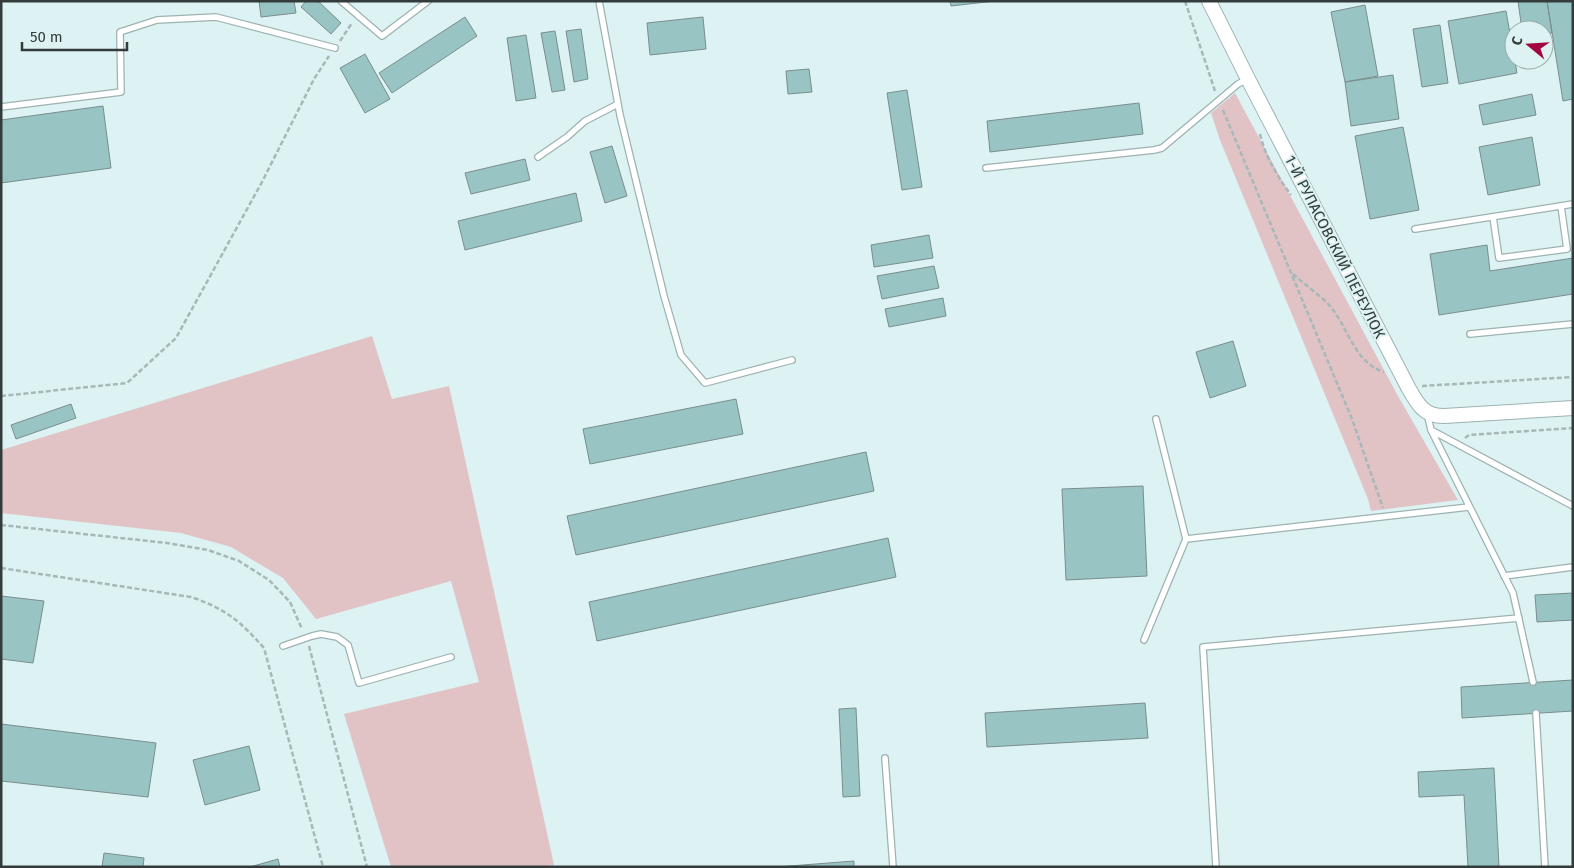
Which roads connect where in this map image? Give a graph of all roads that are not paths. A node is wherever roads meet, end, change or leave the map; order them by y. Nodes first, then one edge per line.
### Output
1 (341, 1) edge
2 (428, 1) edge
3 (599, 1) edge
4 (1212, 2) edge
5 (335, 48) road end
6 (1248, 79) junction
7 (618, 104) junction
8 (1, 107) edge
9 (538, 157) dead end
10 (986, 168) dead end
11 (1573, 204) edge
12 (1561, 206) junction
13 (1493, 217) junction
14 (1415, 229) dead end
15 (1573, 324) edge
16 (1470, 334) dead end
17 (792, 360) dead end
18 (1573, 408) edge
19 (1427, 413) junction
20 (1156, 419) dead end
21 (1431, 430) junction
22 (1573, 506) edge
23 (1469, 507) junction
24 (1186, 539) junction
25 (1573, 567) edge
26 (1504, 576) junction
27 (1519, 618) junction
28 (1144, 640) dead end
29 (283, 646) dead end
30 (451, 657) dead end
31 (1534, 682) dead end
32 (1536, 714) dead end
33 (885, 758) dead end
34 (893, 867) edge
35 (1216, 867) edge
36 (1545, 867) edge

1 - 2 lane
3 - 7 lane
4 - 6 street, 1-Й РУПАСОВСКИЙ ПЕРЕУЛОК
5 - 8 lane
6 - 10 lane
6 - 19 street, 1-Й РУПАСОВСКИЙ ПЕРЕУЛОК
7 - 9 lane
7 - 17 lane
11 - 12 lane
12 - 13 lane
12 - 13 lane
13 - 14 lane
15 - 16 lane
18 - 19 street
19 - 21 lane
20 - 24 lane
21 - 22 lane
21 - 23 lane
23 - 24 lane
23 - 26 lane
24 - 28 lane
25 - 26 lane
26 - 27 lane
27 - 31 lane
27 - 35 lane
29 - 30 lane
32 - 36 lane
33 - 34 lane

